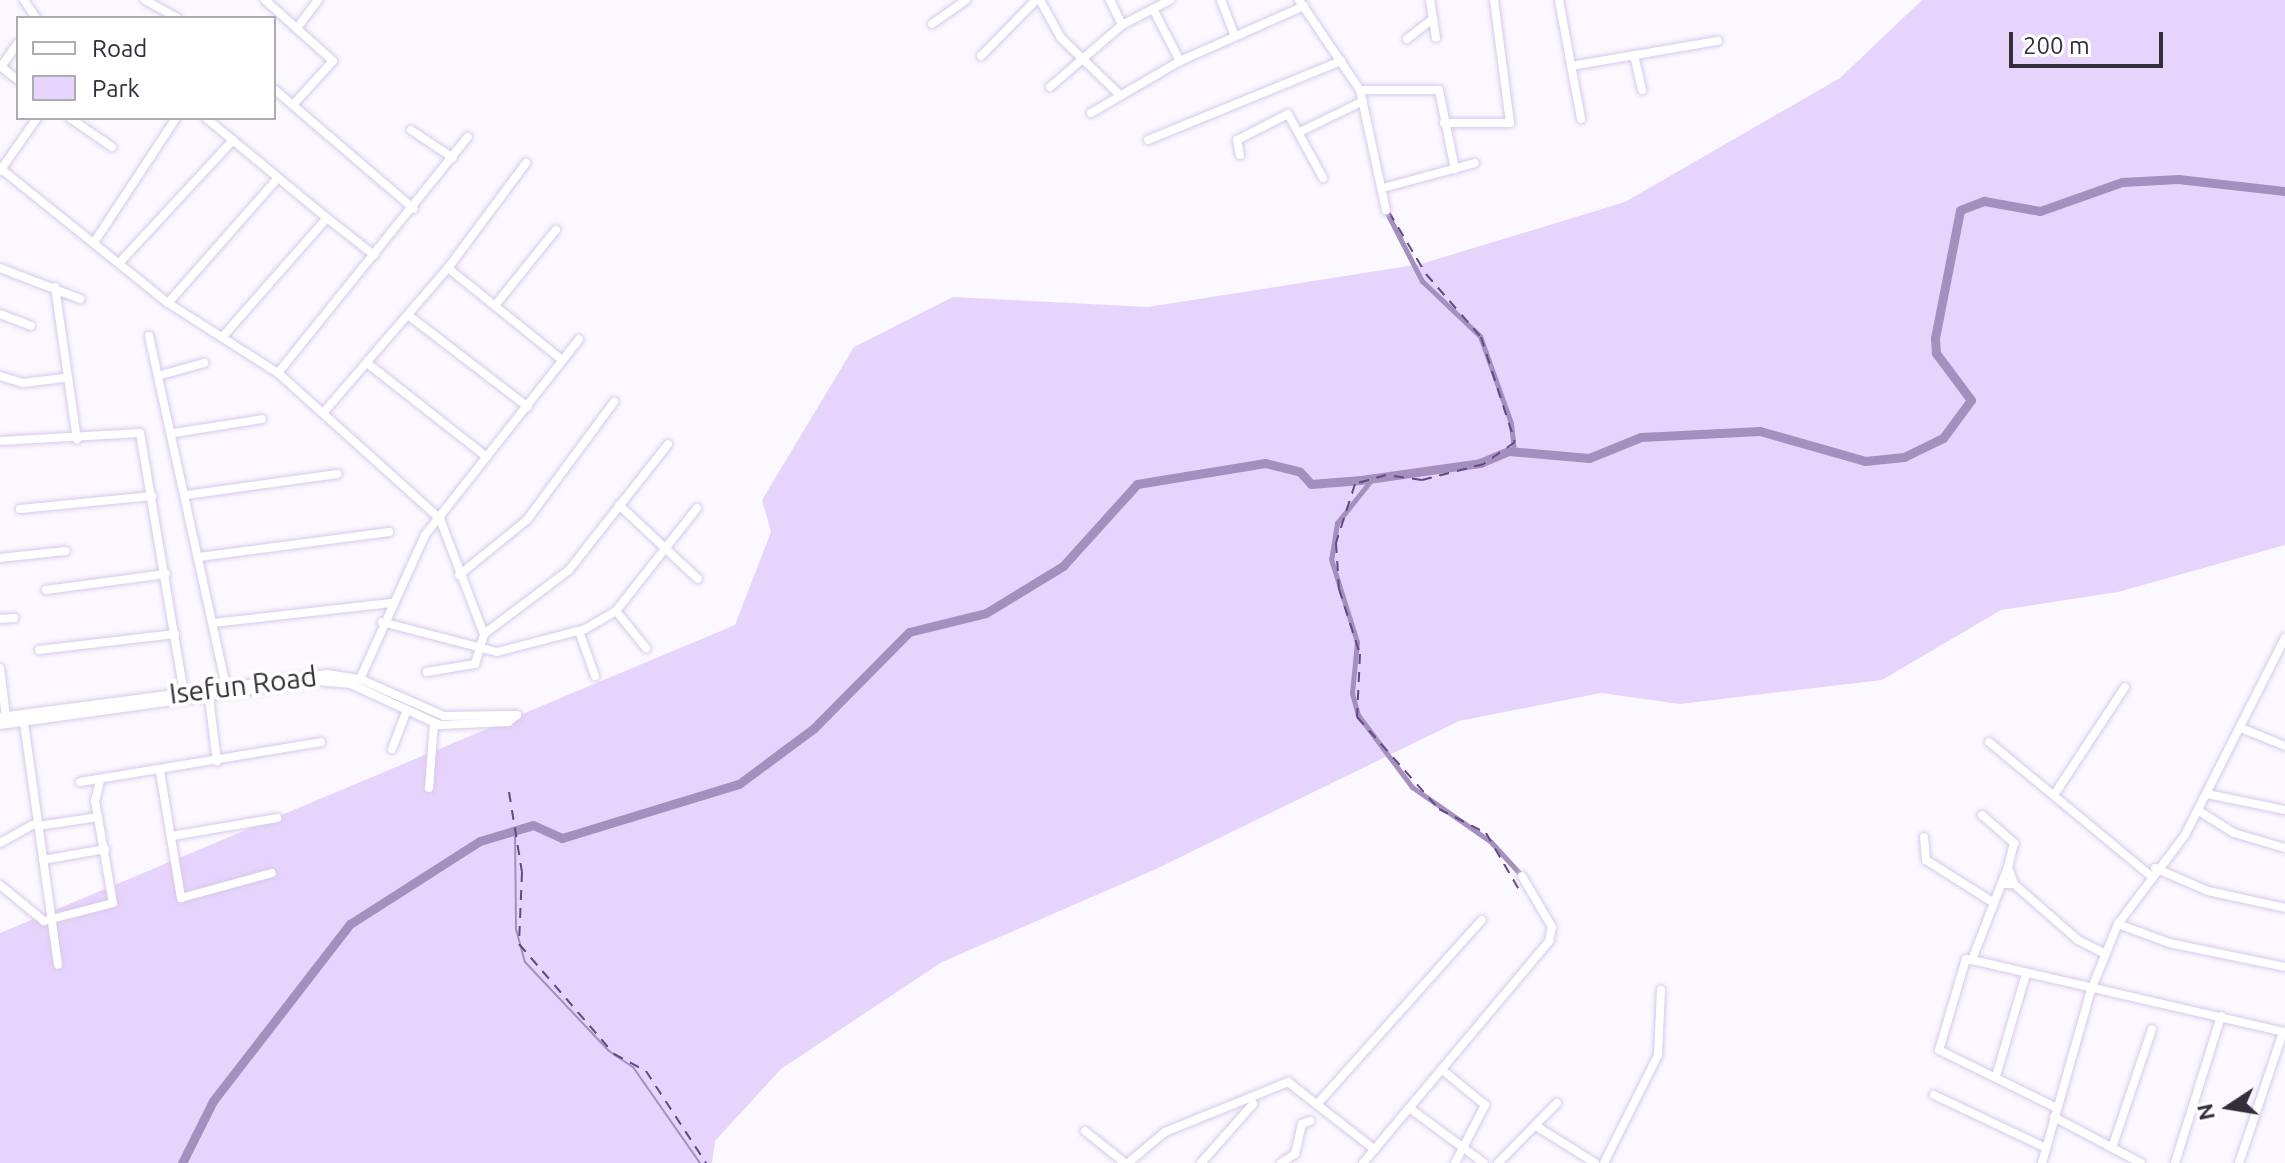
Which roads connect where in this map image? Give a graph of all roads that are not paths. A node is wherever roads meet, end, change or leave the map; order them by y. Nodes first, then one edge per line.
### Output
1 (24, 0) edge
2 (145, 0) edge
3 (265, 0) edge
4 (318, 0) edge
5 (966, 0) edge
6 (1038, 0) edge
7 (1110, 0) edge
8 (1170, 0) edge
9 (1221, 0) edge
10 (1430, 0) edge
11 (1494, 0) edge
12 (1571, 0) edge
13 (1559, 1) edge
14 (1302, 3) edge
15 (1153, 9) junction
16 (39, 16) edge
17 (173, 16) edge
18 (1433, 19) junction
19 (932, 24) dead end
20 (1122, 25) junction
21 (297, 28) junction
22 (1235, 36) junction
23 (1436, 38) dead end
24 (1407, 39) dead end
25 (1718, 41) dead end
26 (16, 46) edge
27 (1634, 55) junction
28 (981, 56) dead end
29 (1083, 56) junction
30 (1180, 61) junction
31 (1341, 61) junction
32 (1571, 66) junction
33 (0, 67) edge
34 (1050, 87) dead end
35 (1360, 90) junction
36 (1642, 90) dead end
37 (276, 91) edge
38 (1119, 94) junction
39 (1363, 101) junction
40 (293, 105) junction
41 (1091, 113) dead end
42 (1581, 119) dead end
43 (36, 120) edge
44 (73, 120) edge
45 (175, 120) edge
46 (208, 120) edge
47 (1444, 123) junction
48 (411, 130) dead end
49 (1302, 131) junction
50 (468, 137) dead end
51 (233, 140) junction
52 (1148, 140) dead end
53 (112, 147) dead end
54 (1240, 155) dead end
55 (453, 158) junction
56 (526, 163) dead end
57 (1475, 163) dead end
58 (1, 169) edge
59 (1455, 169) junction
60 (1323, 178) dead end
61 (277, 179) junction
62 (1383, 188) junction
63 (414, 209) junction
64 (1386, 210) dead end
65 (327, 218) junction
66 (556, 230) dead end
67 (95, 241) junction
68 (374, 255) junction
69 (121, 261) junction
70 (0, 268) edge
71 (448, 268) junction
72 (55, 287) junction
73 (80, 299) dead end
74 (168, 303) junction
75 (497, 303) junction
76 (0, 314) edge
77 (408, 315) junction
78 (31, 326) dead end
79 (225, 334) junction
80 (149, 336) dead end
81 (579, 339) dead end
82 (562, 360) junction
83 (204, 363) dead end
84 (367, 363) junction
85 (278, 373) junction
86 (161, 375) junction
87 (0, 376) edge
88 (64, 378) junction
89 (614, 402) dead end
90 (528, 407) junction
91 (324, 412) junction
92 (262, 419) dead end
93 (174, 433) junction
94 (77, 439) junction
95 (0, 441) edge
96 (668, 444) dead end
97 (487, 457) junction
98 (338, 474) dead end
99 (186, 495) junction
100 (152, 496) junction
101 (619, 505) junction
102 (697, 508) dead end
103 (20, 509) dead end
104 (440, 519) junction
105 (389, 532) dead end
106 (666, 549) junction
107 (66, 551) dead end
108 (199, 557) junction
109 (0, 558) edge
110 (166, 574) junction
111 (459, 575) junction
112 (698, 579) dead end
113 (46, 590) dead end
114 (391, 603) junction
115 (616, 611) junction
116 (14, 618) dead end
117 (0, 619) edge
118 (382, 622) junction
119 (213, 623) junction
120 (579, 631) junction
121 (175, 634) junction
122 (484, 634) junction
123 (2285, 638) edge
124 (484, 647) junction
125 (646, 648) dead end
126 (39, 650) dead end
127 (0, 668) edge
128 (427, 672) dead end
129 (595, 676) dead end
130 (360, 679) junction
131 (278, 683) junction
132 (226, 687) junction
133 (2125, 687) dead end
134 (184, 693) junction
135 (209, 698) junction
136 (407, 710) junction
137 (3, 717) edge
138 (24, 723) junction
139 (434, 723) junction
140 (0, 725) edge
141 (2241, 728) junction
142 (321, 742) dead end
143 (1989, 742) dead end
144 (2285, 746) edge
145 (392, 749) dead end
146 (217, 761) junction
147 (160, 772) junction
148 (100, 781) junction
149 (80, 782) dead end
150 (429, 788) dead end
151 (2207, 794) junction
152 (2054, 795) junction
153 (2285, 810) edge
154 (2199, 811) junction
155 (1982, 815) dead end
156 (98, 817) junction
157 (277, 818) dead end
158 (35, 826) junction
159 (172, 836) junction
160 (1924, 837) dead end
161 (0, 843) edge
162 (2285, 848) edge
163 (105, 849) junction
164 (43, 860) junction
165 (2008, 867) junction
166 (2152, 871) junction
167 (272, 873) dead end
168 (1522, 876) dead end
169 (2002, 884) junction
170 (2014, 884) junction
171 (0, 885) edge
172 (1994, 903) junction
173 (2285, 908) edge
174 (1482, 920) dead end
175 (50, 921) junction
176 (2118, 924) junction
177 (2105, 954) junction
178 (1972, 960) junction
179 (58, 965) dead end
180 (2285, 967) edge
181 (2025, 977) junction
182 (1661, 990) dead end
183 (2091, 990) junction
184 (2221, 1016) junction
185 (2152, 1029) dead end
186 (2284, 1032) edge
187 (1445, 1072) junction
188 (1997, 1073) junction
189 (1934, 1095) dead end
190 (1254, 1102) junction
191 (1319, 1102) junction
192 (1557, 1103) dead end
193 (1412, 1110) junction
194 (2056, 1112) junction
195 (1310, 1121) dead end
196 (1536, 1126) junction
197 (1085, 1131) dead end
198 (1461, 1145) junction
199 (2113, 1145) junction
200 (2046, 1148) junction
201 (1375, 1150) junction
202 (1126, 1163) edge
203 (1201, 1163) edge
204 (1281, 1163) edge
205 (1363, 1163) edge
206 (1455, 1163) edge
207 (1484, 1163) edge
208 (1498, 1163) edge
209 (1595, 1163) edge
210 (1604, 1163) edge
211 (2042, 1163) edge
212 (2141, 1163) edge
213 (2175, 1163) edge
214 (2239, 1163) edge

1 - 16 street
2 - 17 street
3 - 21 street
4 - 21 street
5 - 19 street
6 - 28 street
6 - 29 street
7 - 20 street
8 - 15 street
9 - 22 street
10 - 18 street
11 - 47 street
12 - 13 street
13 - 32 street
14 - 22 street
14 - 31 street
15 - 20 street
15 - 30 street
18 - 23 street
18 - 24 street
20 - 29 street
21 - 40 street
22 - 30 street
25 - 27 street
26 - 33 street
27 - 32 street
27 - 36 street
29 - 34 street
29 - 38 street
30 - 38 street
31 - 35 street
31 - 52 street
32 - 42 street
35 - 39 street
35 - 47 street
37 - 40 street
38 - 41 street
39 - 49 street
39 - 62 street
40 - 63 street
43 - 58 street
44 - 53 street
45 - 67 street
46 - 51 street
47 - 59 street
48 - 55 street
49 - 54 street
49 - 60 street
50 - 55 street
51 - 61 street
51 - 69 street
55 - 63 street
56 - 71 street
57 - 59 street
58 - 67 street
59 - 62 street
61 - 65 street
61 - 74 street
62 - 64 street
63 - 68 street
65 - 68 street
65 - 79 street
66 - 75 street
67 - 69 street
68 - 85 street
69 - 74 street
70 - 72 street
71 - 75 street
71 - 77 street
72 - 73 street
72 - 88 street
74 - 79 street
75 - 82 street
76 - 78 street
77 - 84 street
77 - 90 street
79 - 85 street
80 - 86 street
81 - 82 street
82 - 90 street
83 - 86 street
84 - 91 street
84 - 97 street
85 - 91 street
86 - 93 street
87 - 88 street
88 - 94 street
89 - 111 street
90 - 97 street
91 - 104 street
92 - 93 street
93 - 99 street
94 - 95 street
94 - 100 street
96 - 101 street
97 - 104 street
98 - 99 street
99 - 108 street
100 - 103 street
100 - 110 street
101 - 106 street
101 - 122 street
102 - 106 street
104 - 111 street
104 - 114 street
105 - 108 street
106 - 112 street
106 - 115 street
107 - 109 street
108 - 119 street
110 - 113 street
110 - 121 street
111 - 122 street
114 - 118 street
114 - 119 street
115 - 120 street
115 - 125 street
116 - 117 street
118 - 124 street
118 - 130 street
119 - 132 street
120 - 124 street
120 - 129 street
121 - 126 street
121 - 134 street
122 - 124 street
123 - 141 street
124 - 128 street
127 - 137 street
130 - 131 street, Isefun Road
130 - 139 street, Isefun Road
131 - 132 street, Isefun Road
131 - 135 street, Isefun Road
131 - 136 street, Isefun Road
132 - 134 street, Isefun Road
133 - 152 street
134 - 137 street, Isefun Road
135 - 138 street, Isefun Road
135 - 146 street
136 - 139 street, Isefun Road
136 - 145 street
138 - 140 street, Isefun Road
138 - 158 street
139 - 150 street
141 - 144 street
141 - 151 street
142 - 146 street
143 - 152 street
146 - 147 street
147 - 148 street
147 - 159 street
148 - 149 street
148 - 156 street
151 - 153 street
151 - 154 street
152 - 166 street
154 - 162 street
154 - 166 street
155 - 165 street
156 - 158 street
156 - 163 street
157 - 159 street
158 - 161 street
158 - 164 street
159 - 167 street
160 - 172 street
163 - 164 street
163 - 175 street
164 - 175 street
165 - 169 street
165 - 170 street
166 - 173 street
166 - 176 street
168 - 187 street
169 - 170 street
169 - 172 street
170 - 177 street
171 - 175 street
172 - 178 street
174 - 191 street
175 - 179 street
176 - 177 street
176 - 180 street
177 - 183 street
178 - 181 street
178 - 188 street
181 - 183 street
181 - 188 street
182 - 210 street
183 - 184 street
183 - 194 street
184 - 186 street
184 - 213 street
185 - 199 street
186 - 214 street
187 - 193 street
187 - 198 street
188 - 194 street
189 - 200 street
190 - 191 street
190 - 202 street
190 - 203 street
191 - 201 street
192 - 196 street
193 - 198 street
193 - 201 street
194 - 199 street
194 - 200 street
195 - 204 street
196 - 208 street
196 - 209 street
197 - 202 street
198 - 206 street
198 - 207 street
199 - 212 street
200 - 211 street
201 - 205 street

